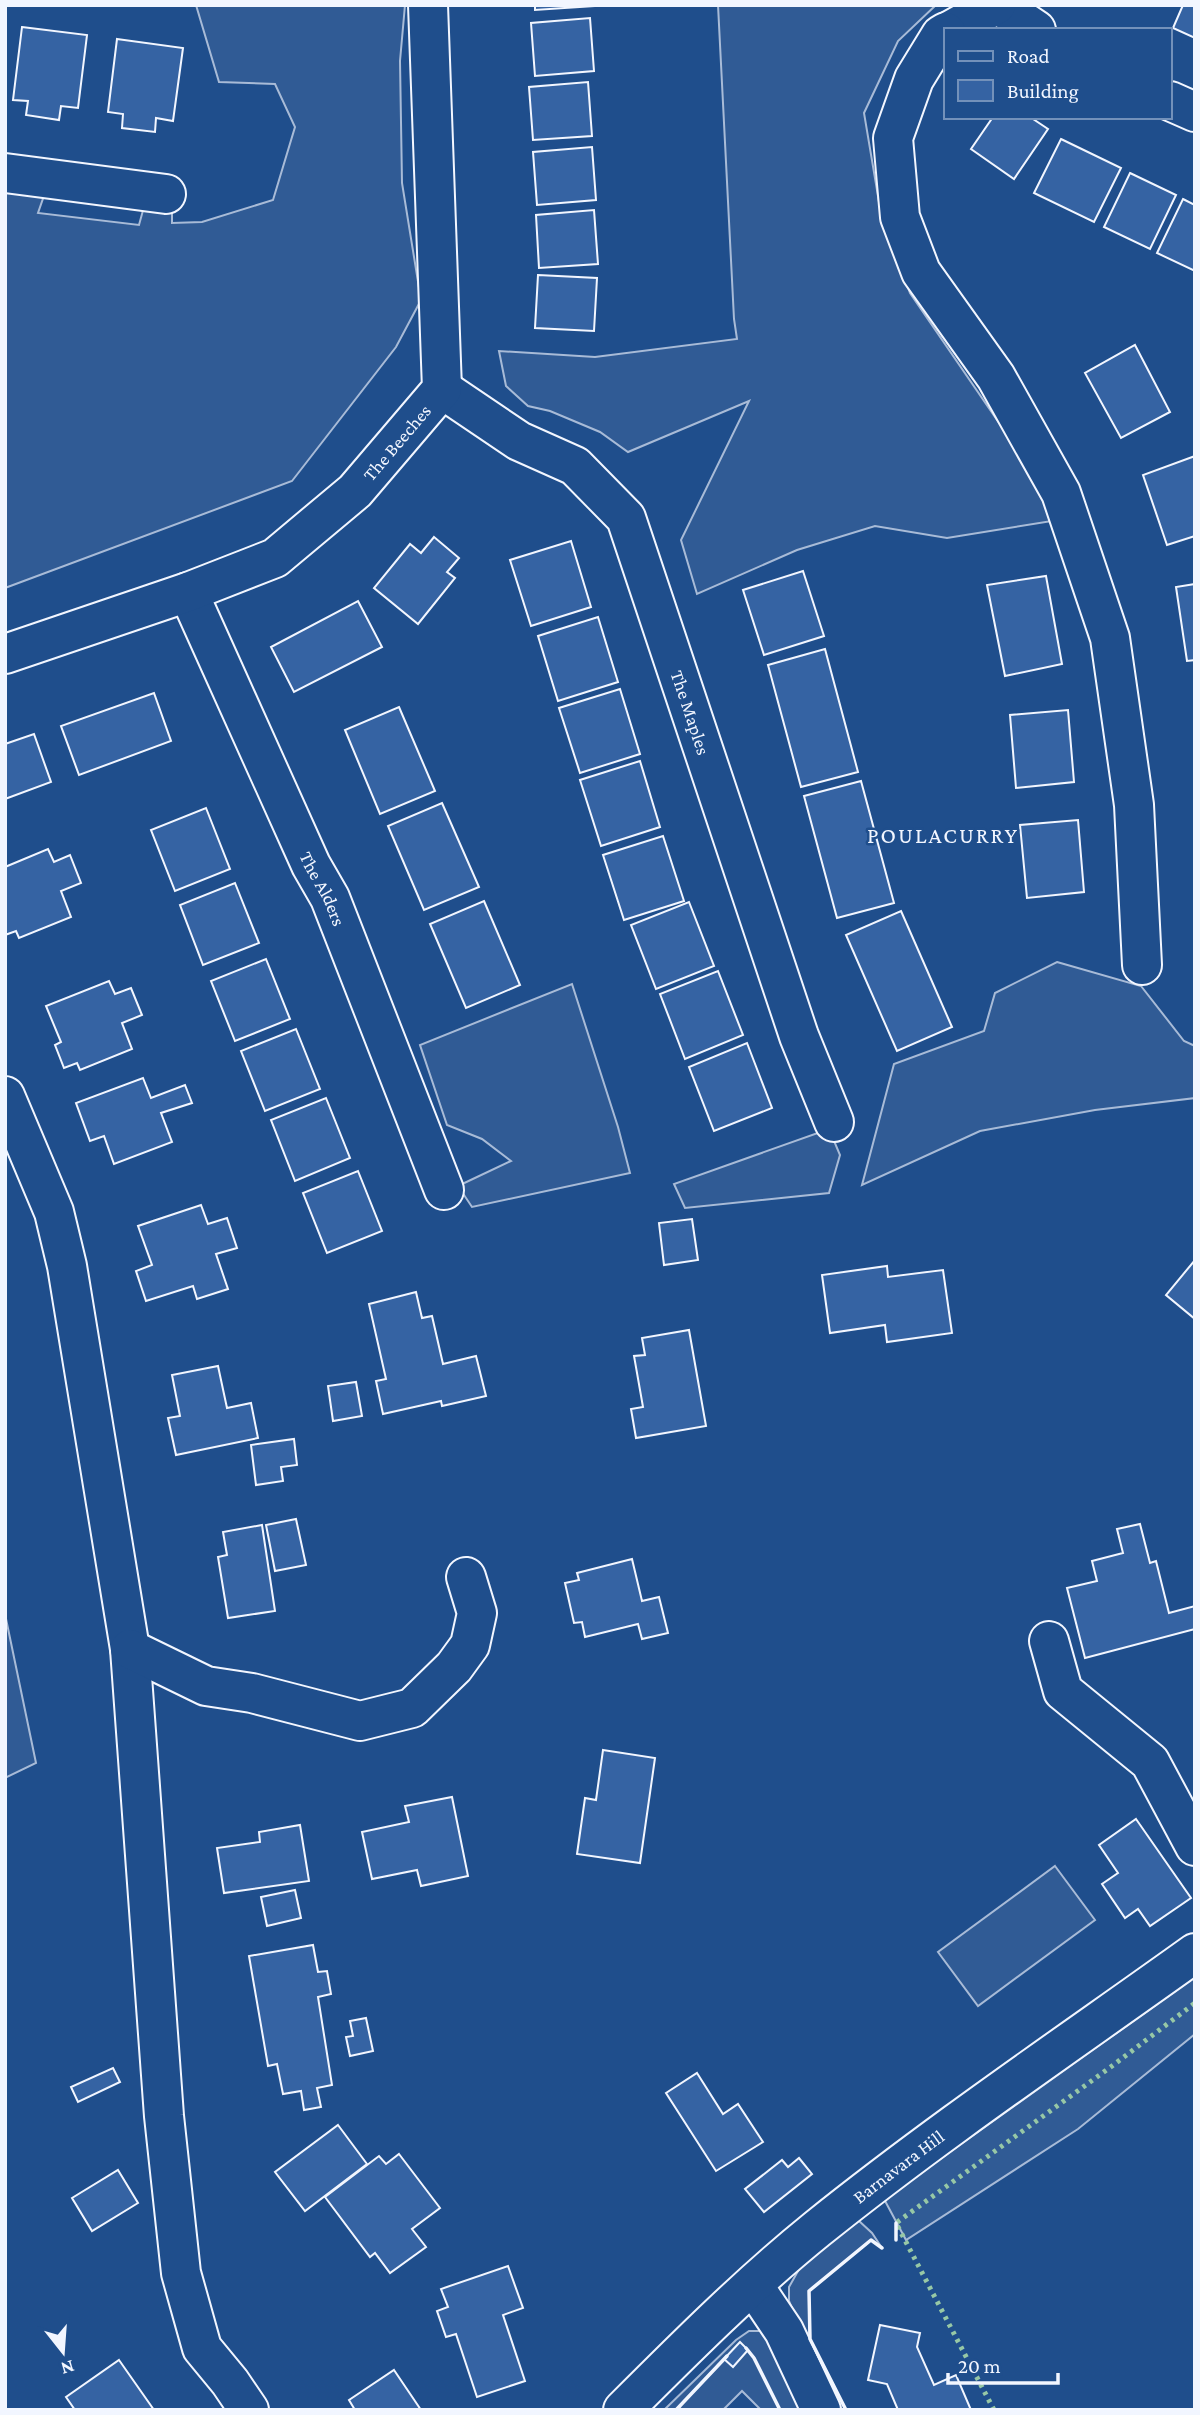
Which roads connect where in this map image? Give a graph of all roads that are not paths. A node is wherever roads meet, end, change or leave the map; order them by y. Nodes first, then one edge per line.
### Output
1 (428, 5) edge
2 (997, 5) edge
3 (954, 28) edge
4 (1033, 28) edge
5 (944, 33) edge
6 (1172, 102) edge
7 (1195, 111) edge
8 (5, 173) edge
9 (166, 194) dead end
10 (442, 389) junction
11 (188, 592) junction
12 (5, 654) edge
13 (1142, 965) dead end
14 (5, 1096) edge
15 (834, 1122) dead end
16 (444, 1190) dead end
17 (466, 1577) dead end
18 (1049, 1641) dead end
19 (130, 1649) junction
20 (1195, 1846) edge
21 (1195, 1953) edge
22 (753, 2285) junction
23 (249, 2410) edge
24 (624, 2410) edge
25 (821, 2410) edge

1 - 10 street, The Beeches
2 - 3 street
2 - 4 street
5 - 13 street
6 - 7 street
8 - 9 street
10 - 11 street, The Beeches
10 - 15 street, The Maples
11 - 12 street, The Beeches
11 - 16 street, The Alders
14 - 19 street
17 - 19 street
18 - 20 street
19 - 23 street
21 - 22 street, Barnavara Hill
22 - 24 street, Barnavara Hill
22 - 25 street

